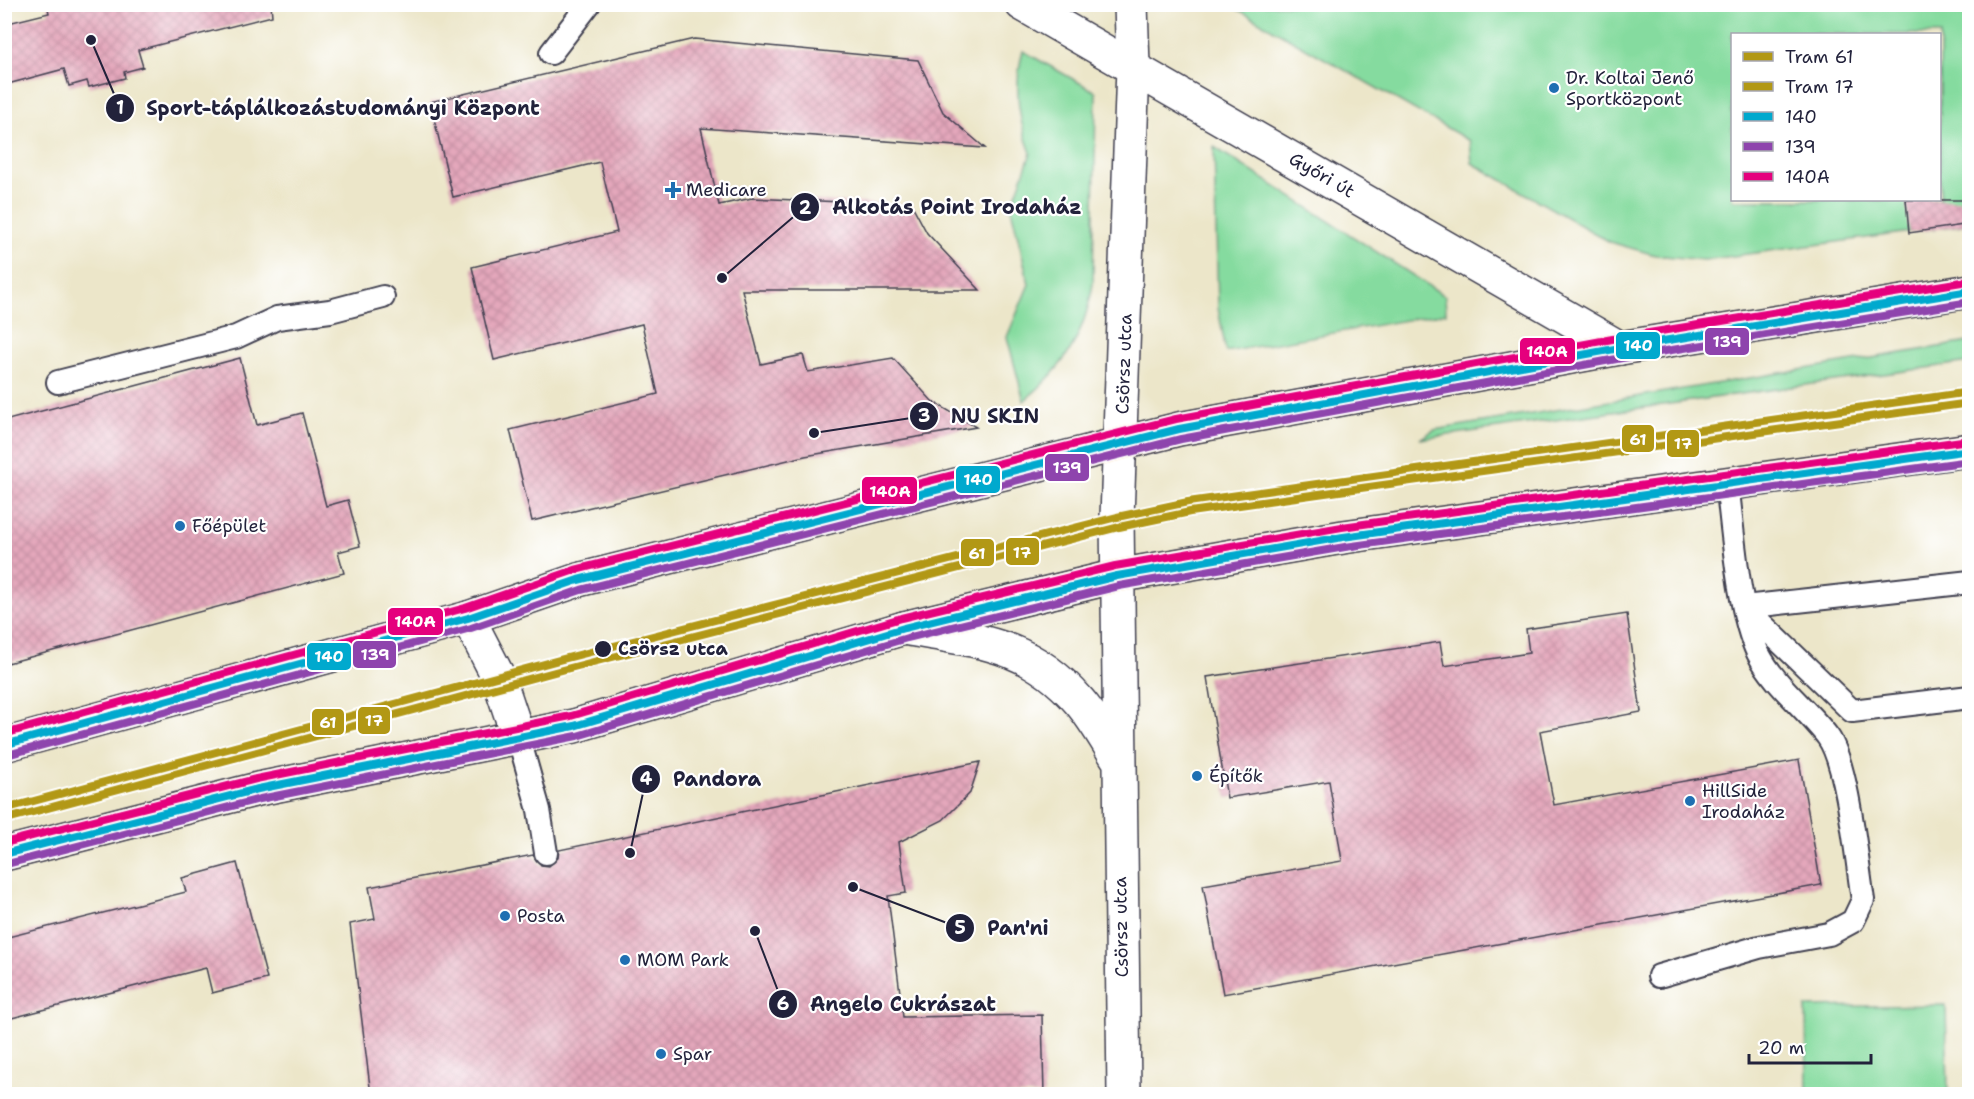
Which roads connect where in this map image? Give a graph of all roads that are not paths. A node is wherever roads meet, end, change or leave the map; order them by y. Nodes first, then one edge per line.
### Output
1 (589, 4) edge
2 (1022, 4) edge
3 (1131, 4) edge
4 (551, 53) dead end
5 (1133, 67) junction
6 (1970, 291) edge
7 (383, 297) dead end
8 (1620, 348) junction
9 (58, 382) dead end
10 (1121, 443) junction
11 (1970, 450) edge
12 (1727, 483) junction
13 (1117, 576) junction
14 (1970, 582) edge
15 (1744, 608) junction
16 (468, 618) junction
17 (904, 628) junction
18 (1970, 697) edge
19 (519, 739) junction
20 (4, 745) edge
21 (1118, 759) junction
22 (546, 853) dead end
23 (4, 854) edge
24 (1659, 976) dead end
25 (1124, 1095) edge

1 - 4 lane
2 - 5 street, Győri út
3 - 5 street, Csörsz utca
5 - 8 street, Győri út
5 - 10 street, Csörsz utca
6 - 8 main road
7 - 9 lane
8 - 10 main road
10 - 13 street, Csörsz utca
10 - 16 main road
11 - 12 main road
12 - 13 main road
12 - 15 lane
13 - 17 main road
13 - 21 street, Csörsz utca
14 - 15 lane
15 - 18 lane
15 - 24 lane
16 - 19 street
16 - 20 main road
17 - 19 main road
17 - 21 street
19 - 22 lane
19 - 23 main road
21 - 25 street, Csörsz utca

